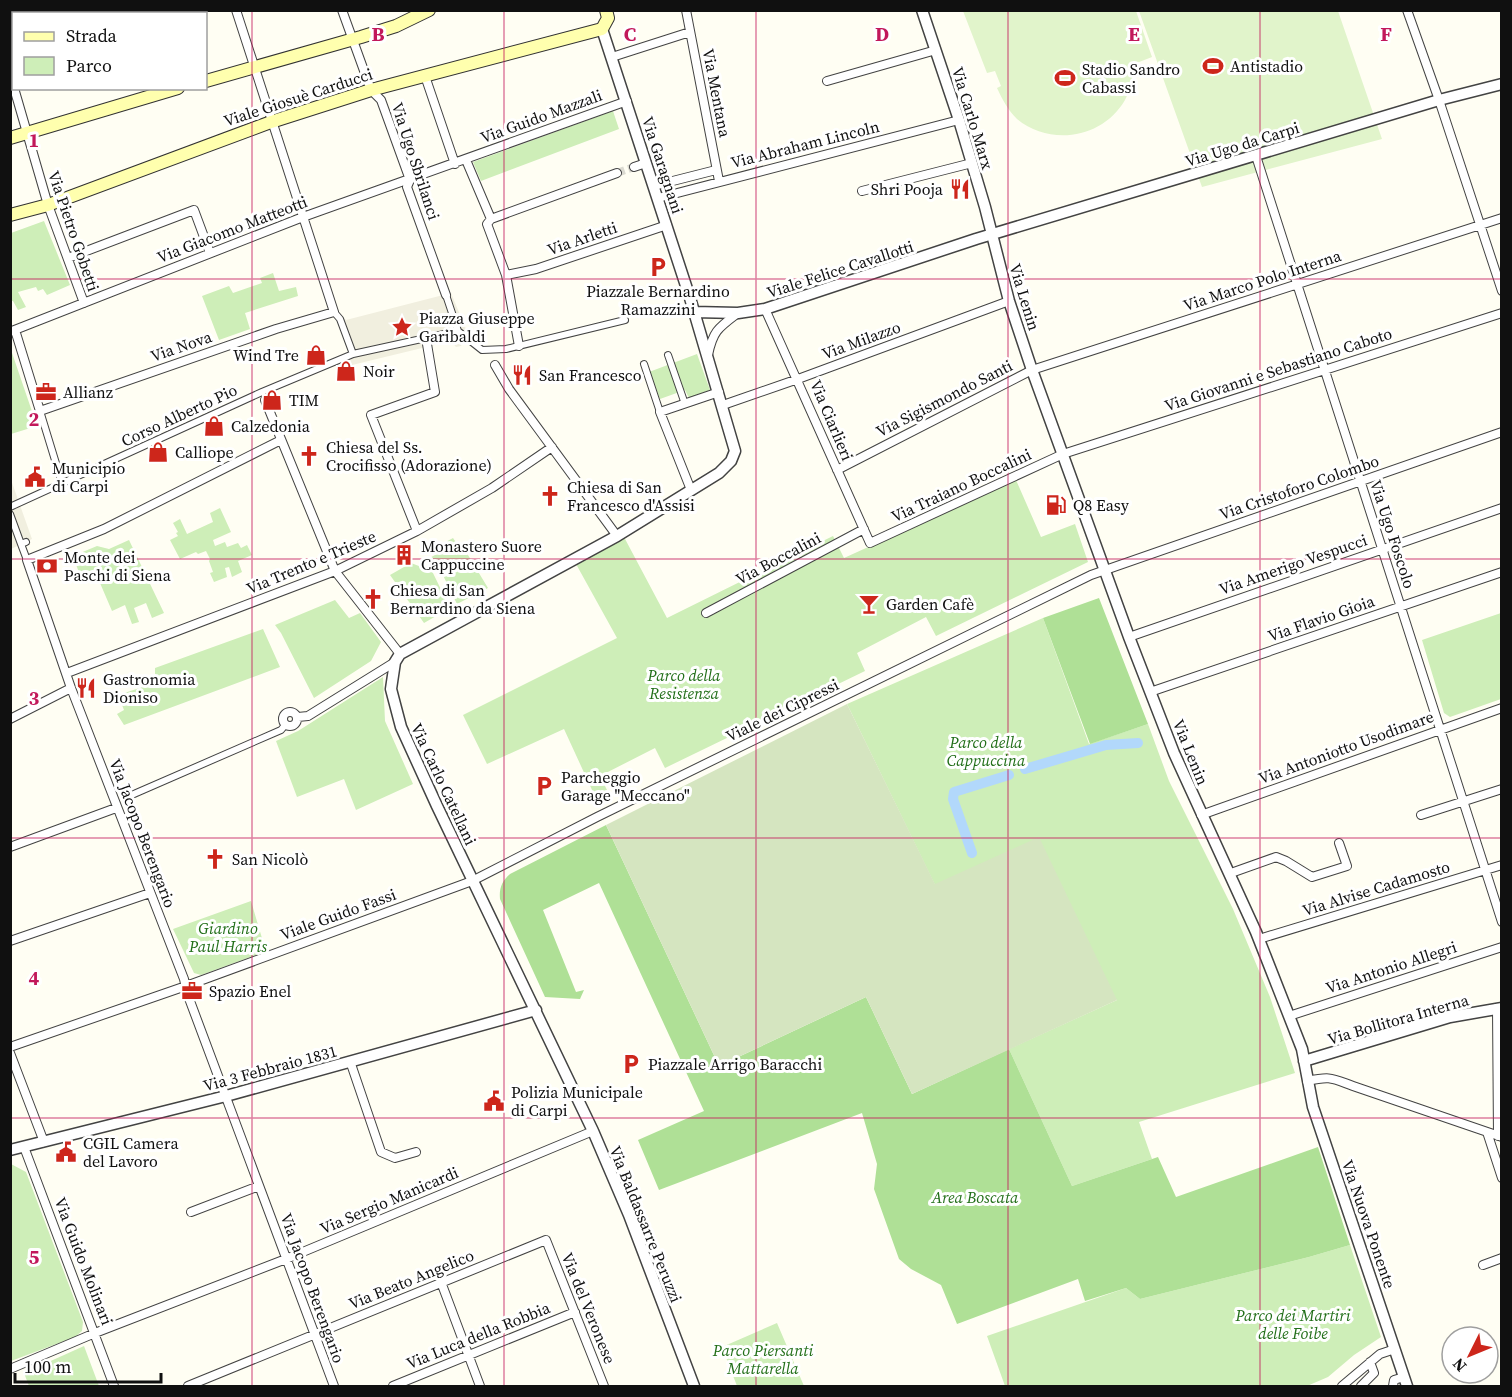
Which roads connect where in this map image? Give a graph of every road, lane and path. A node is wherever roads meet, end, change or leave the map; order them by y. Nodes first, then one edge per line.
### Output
1 (236, 10) edge
2 (342, 10) edge
3 (429, 10) edge
4 (606, 10) edge
5 (686, 10) edge
6 (922, 10) edge
7 (1407, 10) edge
8 (602, 28) junction
9 (690, 32) junction
10 (352, 40) junction
11 (936, 50) junction
12 (612, 57) junction
13 (254, 66) junction
14 (425, 76) junction
15 (207, 81) edge
16 (827, 81) dead end
17 (1502, 84) edge
18 (15, 90) edge
19 (165, 90) edge
20 (371, 90) junction
21 (140, 94) edge
22 (1439, 100) junction
23 (627, 101) junction
24 (959, 120) junction
25 (271, 122) junction
26 (26, 134) junction
27 (10, 138) edge
28 (1256, 156) junction
29 (466, 160) junction
30 (972, 163) junction
31 (455, 164) junction
32 (646, 164) junction
33 (634, 167) tunnel mouth
34 (716, 170) junction
35 (617, 173) tunnel mouth
36 (410, 180) junction
37 (719, 182) junction
38 (653, 186) junction
39 (862, 191) dead end
40 (658, 198) junction
41 (48, 205) junction
42 (10, 215) edge
43 (303, 218) junction
44 (1502, 218) edge
45 (491, 219) junction
46 (1481, 224) junction
47 (667, 225) junction
48 (992, 235) junction
49 (210, 253) junction
50 (68, 258) junction
51 (506, 275) junction
52 (1297, 284) junction
53 (1502, 291) edge
54 (446, 294) joint
55 (1009, 301) junction
56 (84, 303) junction
57 (765, 309) junction
58 (694, 312) junction
59 (738, 313) junction
60 (1502, 313) edge
61 (337, 315) junction
62 (625, 320) dead end
63 (13, 331) edge
64 (458, 331) junction
65 (426, 338) junction
66 (519, 346) junction
67 (485, 350) junction
68 (353, 354) junction
69 (668, 356) dead end
70 (707, 356) junction
71 (644, 364) dead end
72 (495, 365) joint
73 (1324, 369) junction
74 (1032, 370) junction
75 (798, 379) junction
76 (719, 393) junction
77 (263, 396) junction
78 (685, 404) junction
79 (723, 405) junction
80 (40, 411) junction
81 (660, 412) junction
82 (1502, 432) edge
83 (281, 440) junction
84 (552, 447) junction
85 (1064, 454) junction
86 (837, 470) junction
87 (1360, 482) junction
88 (62, 483) junction
89 (691, 490) junction
90 (10, 507) edge
91 (1502, 508) edge
92 (10, 514) edge
93 (864, 529) junction
94 (417, 531) junction
95 (617, 536) junction
96 (870, 543) joint
97 (1382, 549) junction
98 (27, 560) junction
99 (1106, 569) junction
100 (335, 571) junction
101 (1502, 572) edge
102 (1401, 607) junction
103 (706, 613) dead end
104 (1129, 637) junction
105 (397, 658) junction
106 (67, 673) junction
107 (71, 688) junction
108 (1150, 692) junction
109 (1502, 708) edge
110 (10, 720) edge
111 (286, 724) joint
112 (1441, 729) junction
113 (1502, 789) edge
114 (127, 797) dead end
115 (1464, 801) junction
116 (117, 804) junction
117 (1421, 815) dead end
118 (1201, 816) junction
119 (1339, 843) dead end
120 (10, 848) edge
121 (1502, 865) edge
122 (1485, 871) junction
123 (1230, 873) junction
124 (472, 881) junction
125 (150, 893) junction
126 (1502, 922) edge
127 (1259, 939) junction
128 (10, 941) edge
129 (1502, 947) edge
130 (186, 986) junction
131 (1499, 1008) edge
132 (536, 1010) junction
133 (1289, 1016) junction
134 (10, 1047) edge
135 (10, 1053) edge
136 (350, 1061) junction
137 (1304, 1061) junction
138 (1307, 1081) junction
139 (225, 1096) junction
140 (593, 1131) junction
141 (1487, 1132) junction
142 (1500, 1136) edge
143 (44, 1142) junction
144 (24, 1147) junction
145 (10, 1150) edge
146 (416, 1152) dead end
147 (1502, 1178) edge
148 (259, 1186) junction
149 (191, 1212) dead end
150 (546, 1240) joint
151 (1502, 1258) edge
152 (286, 1259) junction
153 (1482, 1265) dead end
154 (441, 1282) junction
155 (575, 1312) junction
156 (95, 1333) junction
157 (315, 1335) junction
158 (1395, 1349) junction
159 (469, 1356) junction
160 (1370, 1362) junction
161 (10, 1369) edge
162 (1406, 1382) edge
163 (114, 1386) edge
164 (188, 1386) edge
165 (334, 1386) edge
166 (393, 1386) edge
167 (480, 1386) edge
168 (603, 1386) edge
169 (694, 1386) edge
170 (1342, 1386) edge
171 (1361, 1386) edge
172 (1393, 1386) edge

1 - 13 street
2 - 10 street, Via Ugo Sbrilanci
3 - 10 main road
4 - 8 main road
5 - 9 street, Via Mentana
6 - 11 street, Via Carlo Marx
7 - 22 street
8 - 12 street, Via Garagnani
8 - 14 main road, Viale Giosuè Carducci
9 - 12 street
9 - 34 street, Via Mentana
10 - 13 main road
10 - 20 street, Via Ugo Sbrilanci
11 - 16 street
11 - 24 street, Via Carlo Marx
12 - 23 street, Via Garagnani
13 - 15 main road
13 - 25 street
14 - 20 main road, Viale Giosuè Carducci
14 - 31 street
17 - 22 street, Via Ugo da Carpi
18 - 26 street, Via Pietro Gobetti
19 - 21 main road
20 - 25 main road, Viale Giosuè Carducci
20 - 36 street, Via Ugo Sbrilanci
21 - 26 main road
22 - 28 street, Via Ugo da Carpi
22 - 46 street
23 - 29 street, Via Guido Mazzali
23 - 32 street, Via Garagnani
24 - 30 street, Via Carlo Marx
24 - 37 street, Via Abraham Lincoln
25 - 41 main road, Viale Giosuè Carducci
25 - 43 street
26 - 27 main road
26 - 41 street, Via Pietro Gobetti
28 - 48 street, Via Ugo da Carpi
28 - 52 street, Via Ugo Foscolo
29 - 31 street, Via Giacomo Matteotti
29 - 45 street
30 - 39 street
30 - 48 street, Via Carlo Marx
31 - 36 street, Via Giacomo Matteotti
32 - 33 street
32 - 38 street, Via Garagnani
34 - 37 street, Via Mentana
34 - 38 street, Via Abraham Lincoln
35 - 45 street
36 - 43 street, Via Giacomo Matteotti
36 - 54 street, Via Ugo Sbrilanci
37 - 40 street, Via Abraham Lincoln
38 - 40 street, Via Garagnani
40 - 47 street, Via Garagnani
41 - 42 main road, Viale Giosuè Carducci
41 - 50 street, Via Pietro Gobetti
43 - 49 street, Via Giacomo Matteotti
43 - 61 street
44 - 46 street, Via Marco Polo Interna
45 - 51 street
46 - 52 street, Via Marco Polo Interna
46 - 53 street
47 - 51 street, Via Arletti
47 - 58 street, Via Garagnani
48 - 55 street, Via Lenin
48 - 57 street, Viale Felice Cavallotti
49 - 50 street
49 - 56 street, Via Giacomo Matteotti
50 - 56 street, Via Pietro Gobetti
51 - 66 street
52 - 73 street, Via Ugo Foscolo
52 - 74 street, Via Marco Polo Interna
54 - 64 street
55 - 74 street, Via Lenin
55 - 75 street, Via Milazzo
56 - 63 street, Via Giacomo Matteotti
57 - 59 street, Viale Felice Cavallotti
57 - 75 street, Via Ciarlieri
58 - 59 street, Viale Felice Cavallotti
58 - 70 street
59 - 70 street
60 - 73 street, Via Giovanni e Sebastiano Caboto
61 - 68 street
61 - 80 street, Via Nova
62 - 66 street
63 - 80 street
64 - 65 street
64 - 67 street
65 - 68 street
65 - 94 street
66 - 67 street
67 - 72 street
68 - 77 street, Corso Alberto Pio
69 - 78 street
70 - 76 street
71 - 81 street
72 - 84 street
73 - 85 street, Via Giovanni e Sebastiano Caboto
73 - 87 street, Via Ugo Foscolo
74 - 85 street, Via Lenin
74 - 86 street, Via Sigismondo Santi
75 - 79 street, Via Milazzo
75 - 86 street, Via Ciarlieri
76 - 78 street
76 - 79 street
77 - 83 street
77 - 88 street, Corso Alberto Pio
78 - 81 street
79 - 89 street
80 - 88 street
81 - 89 street
82 - 87 street, Via Cristoforo Colombo
83 - 98 street
83 - 100 street
84 - 94 street, Via Trento e Trieste
84 - 95 street
85 - 96 street, Via Traiano Boccalini
85 - 99 street, Via Lenin
86 - 93 street, Via Ciarlieri
87 - 97 street, Via Ugo Foscolo
87 - 99 street, Via Cristoforo Colombo
88 - 90 street, Corso Alberto Pio
89 - 95 street
91 - 97 street, Via Amerigo Vespucci
92 - 98 street
93 - 96 street, Via Ciarlieri
93 - 103 street, Via Boccalini
94 - 100 street, Via Trento e Trieste
95 - 105 street
97 - 102 street, Via Ugo Foscolo
97 - 104 street, Via Amerigo Vespucci
98 - 106 street, Via Jacopo Berengario
99 - 104 street, Via Lenin
99 - 124 street, Viale dei Cipressi
100 - 105 street
100 - 106 street, Via Trento e Trieste
101 - 102 street, Via Flavio Gioia
102 - 108 street, Via Flavio Gioia
102 - 112 street, Via Ugo Foscolo
104 - 108 street, Via Lenin
105 - 111 street
105 - 124 street, Via Carlo Catellani
106 - 107 street, Via Jacopo Berengario
107 - 110 street
107 - 116 street, Via Jacopo Berengario
108 - 118 street, Via Lenin
109 - 112 street, Via Antoniotto Usodimare
111 - 114 street
112 - 115 street, Via Ugo Foscolo
112 - 118 street, Via Antoniotto Usodimare
113 - 115 street
115 - 117 street
115 - 122 street, Via Ugo Foscolo
116 - 120 street
116 - 125 street, Via Jacopo Berengario
118 - 123 street, Via Lenin
119 - 123 street
121 - 122 street, Via Alvise Cadamosto
122 - 126 street, Via Ugo Foscolo
122 - 127 street, Via Alvise Cadamosto
123 - 127 street, Via Lenin
124 - 130 street, Viale Guido Fassi
124 - 132 street, Via Baldassarre Peruzzi
125 - 128 street
125 - 130 street, Via Jacopo Berengario
127 - 133 street, Via Lenin
129 - 133 street, Via Antonio Allegri
130 - 134 street, Viale Guido Fassi
130 - 139 street, Via Jacopo Berengario
131 - 137 street, Via Bollitora Interna
131 - 142 street
132 - 136 street, Via 3 Febbraio 1831
132 - 140 street, Via Baldassarre Peruzzi
133 - 137 street, Via Lenin
135 - 143 street
136 - 139 street, Via 3 Febbraio 1831
136 - 146 street
137 - 138 street, Via Lenin
138 - 141 street
138 - 158 street, Via Nuova Ponente
139 - 143 street, Via 3 Febbraio 1831
139 - 148 street, Via Jacopo Berengario
140 - 152 street, Via Sergio Manicardi
140 - 169 street, Via Baldassarre Peruzzi
141 - 142 street
141 - 147 street
143 - 144 street, Via 3 Febbraio 1831
144 - 145 street, Via 3 Febbraio 1831
144 - 156 street, Via Guido Molinari
148 - 149 street
148 - 152 street, Via Jacopo Berengario
150 - 154 street, Via Beato Angelico
150 - 155 street, Via del Veronese
151 - 153 street
152 - 156 street, Via Sergio Manicardi
152 - 157 street, Via Jacopo Berengario
154 - 157 street, Via Beato Angelico
154 - 159 street
155 - 159 street, Via Luca della Robbia
155 - 168 street, Via del Veronese
156 - 161 street, Via Sergio Manicardi
156 - 163 street, Via Guido Molinari
157 - 164 street, Via Beato Angelico
157 - 165 street, Via Jacopo Berengario
158 - 160 street
158 - 162 street, Via Nuova Ponente
159 - 166 street, Via Luca della Robbia
159 - 167 street
160 - 170 street
160 - 171 street
162 - 172 street, Via Nuova Ponente

